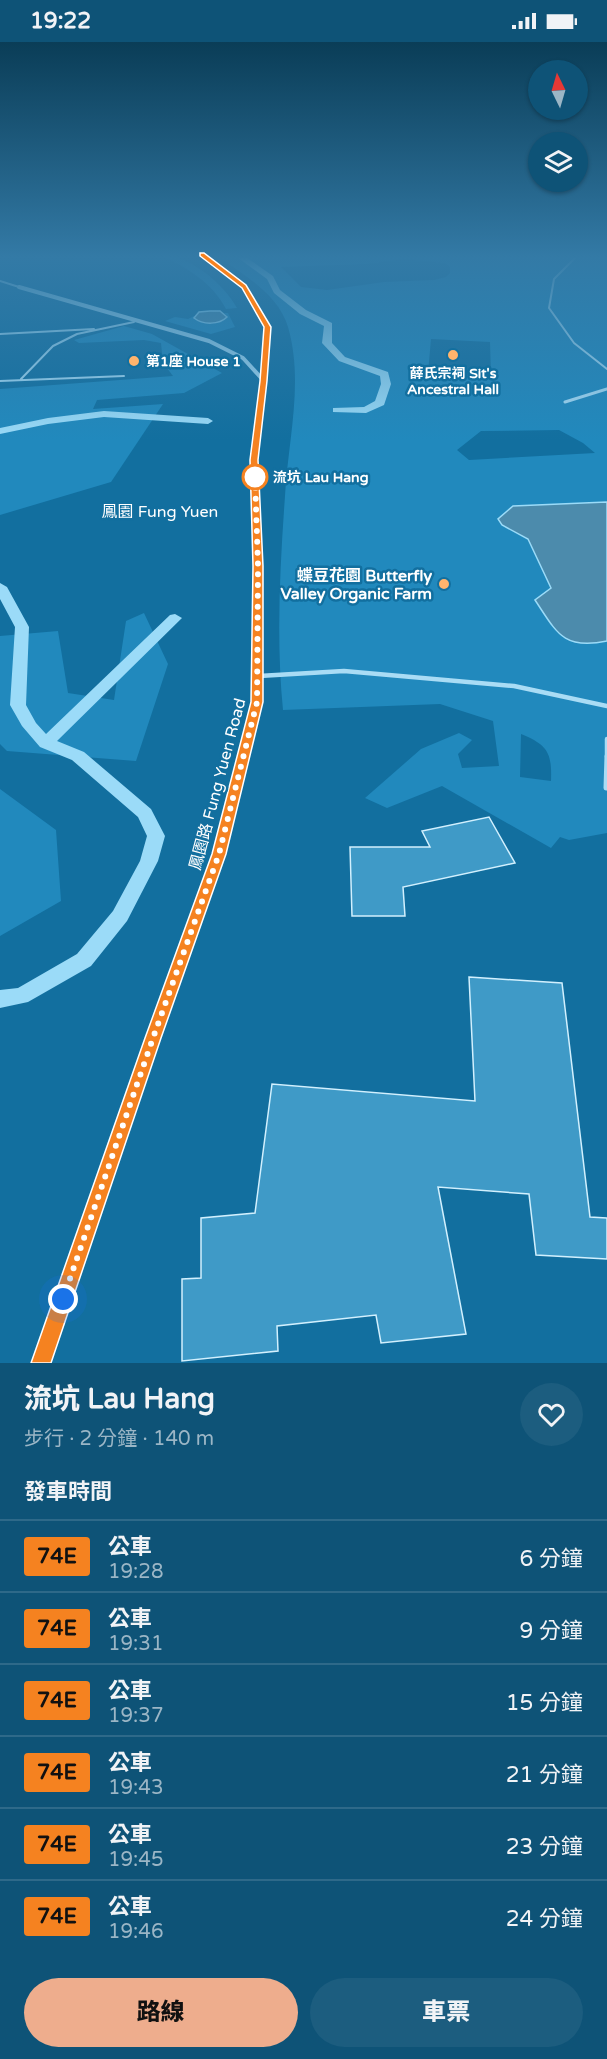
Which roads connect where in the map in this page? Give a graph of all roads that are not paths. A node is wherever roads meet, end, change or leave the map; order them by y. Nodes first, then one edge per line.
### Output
1 (116, 317) edge
2 (261, 317) edge
3 (554, 317) edge
4 (134, 322) junction
5 (103, 328) junction
6 (0, 334) edge
7 (607, 369) edge
8 (124, 376) dead end
9 (21, 379) junction
10 (0, 381) edge
11 (264, 381) junction
12 (607, 389) edge
13 (565, 402) dead end
14 (259, 676) junction
15 (607, 706) edge
16 (607, 739) edge
17 (606, 788) edge
18 (41, 1363) edge

1 - 4 street
2 - 11 street, 鳳園路 Fung Yuen Road
3 - 7 lane
4 - 5 lane
4 - 11 street
5 - 6 lane
5 - 9 lane
8 - 9 lane
9 - 10 lane
11 - 14 street, 鳳園路 Fung Yuen Road
12 - 13 lane
14 - 15 lane
14 - 18 street, 鳳園路 Fung Yuen Road
16 - 17 lane

